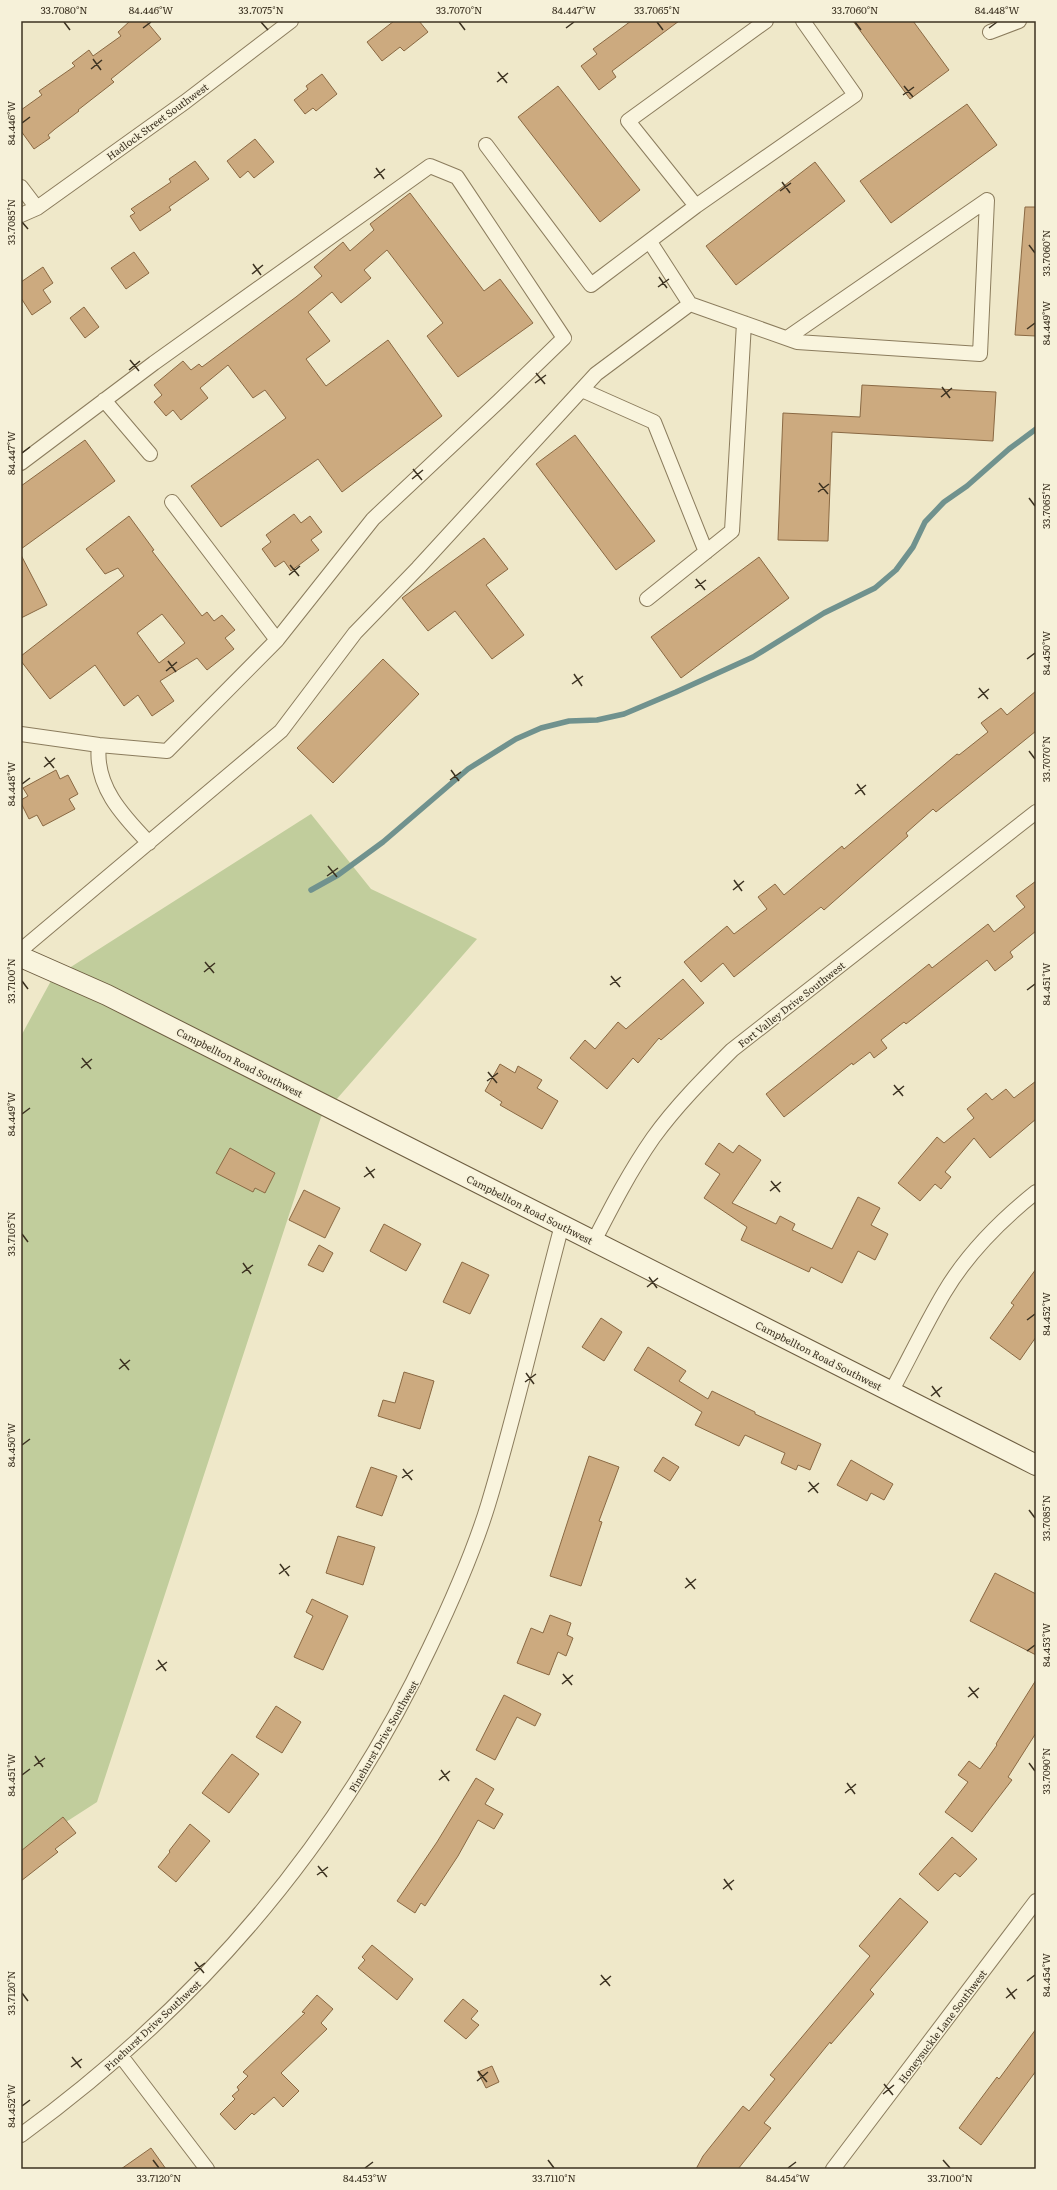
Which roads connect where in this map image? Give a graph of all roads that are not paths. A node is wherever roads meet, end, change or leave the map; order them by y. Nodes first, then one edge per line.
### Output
1 (290, 21) edge
2 (766, 21) edge
3 (803, 21) edge
4 (1019, 21) edge
5 (990, 32) dead end
6 (486, 145) dead end
7 (21, 187) edge
8 (696, 206) junction
9 (37, 208) junction
10 (21, 215) edge
11 (650, 242) junction
12 (690, 304) junction
13 (744, 323) junction
14 (787, 338) junction
15 (582, 390) junction
16 (104, 400) junction
17 (150, 454) dead end
18 (21, 463) edge
19 (172, 502) dead end
20 (706, 552) junction
21 (647, 599) dead end
22 (277, 640) junction
23 (21, 734) edge
24 (99, 745) junction
25 (1036, 812) edge
26 (148, 843) junction
27 (21, 950) edge
28 (21, 956) edge
29 (1036, 1192) edge
30 (562, 1226) junction
31 (594, 1241) junction
32 (891, 1392) junction
33 (1036, 1465) edge
34 (1036, 1901) edge
35 (122, 2056) junction
36 (21, 2135) edge
37 (206, 2169) edge
38 (833, 2169) edge

1 - 9 street, Hadlock Street Southwest
2 - 8 street
3 - 8 street
4 - 5 street
6 - 11 street
7 - 9 street
8 - 11 street
9 - 10 street, Hadlock Street Southwest
11 - 12 street
12 - 13 street
12 - 15 street
13 - 14 street
13 - 20 street
14 - 14 street
15 - 20 street
15 - 26 street
16 - 17 street
16 - 18 street
16 - 22 street
19 - 22 street
20 - 21 street
22 - 24 street
23 - 24 street
24 - 26 street
25 - 31 street, Fort Valley Drive Southwest
26 - 27 street
28 - 30 main road, Campbellton Road Southwest
29 - 32 street
30 - 31 main road, Campbellton Road Southwest
30 - 35 street, Pinehurst Drive Southwest
31 - 32 main road, Campbellton Road Southwest
32 - 33 main road, Campbellton Road Southwest
34 - 38 street, Honeysuckle Lane Southwest
35 - 36 street, Pinehurst Drive Southwest
35 - 37 street

